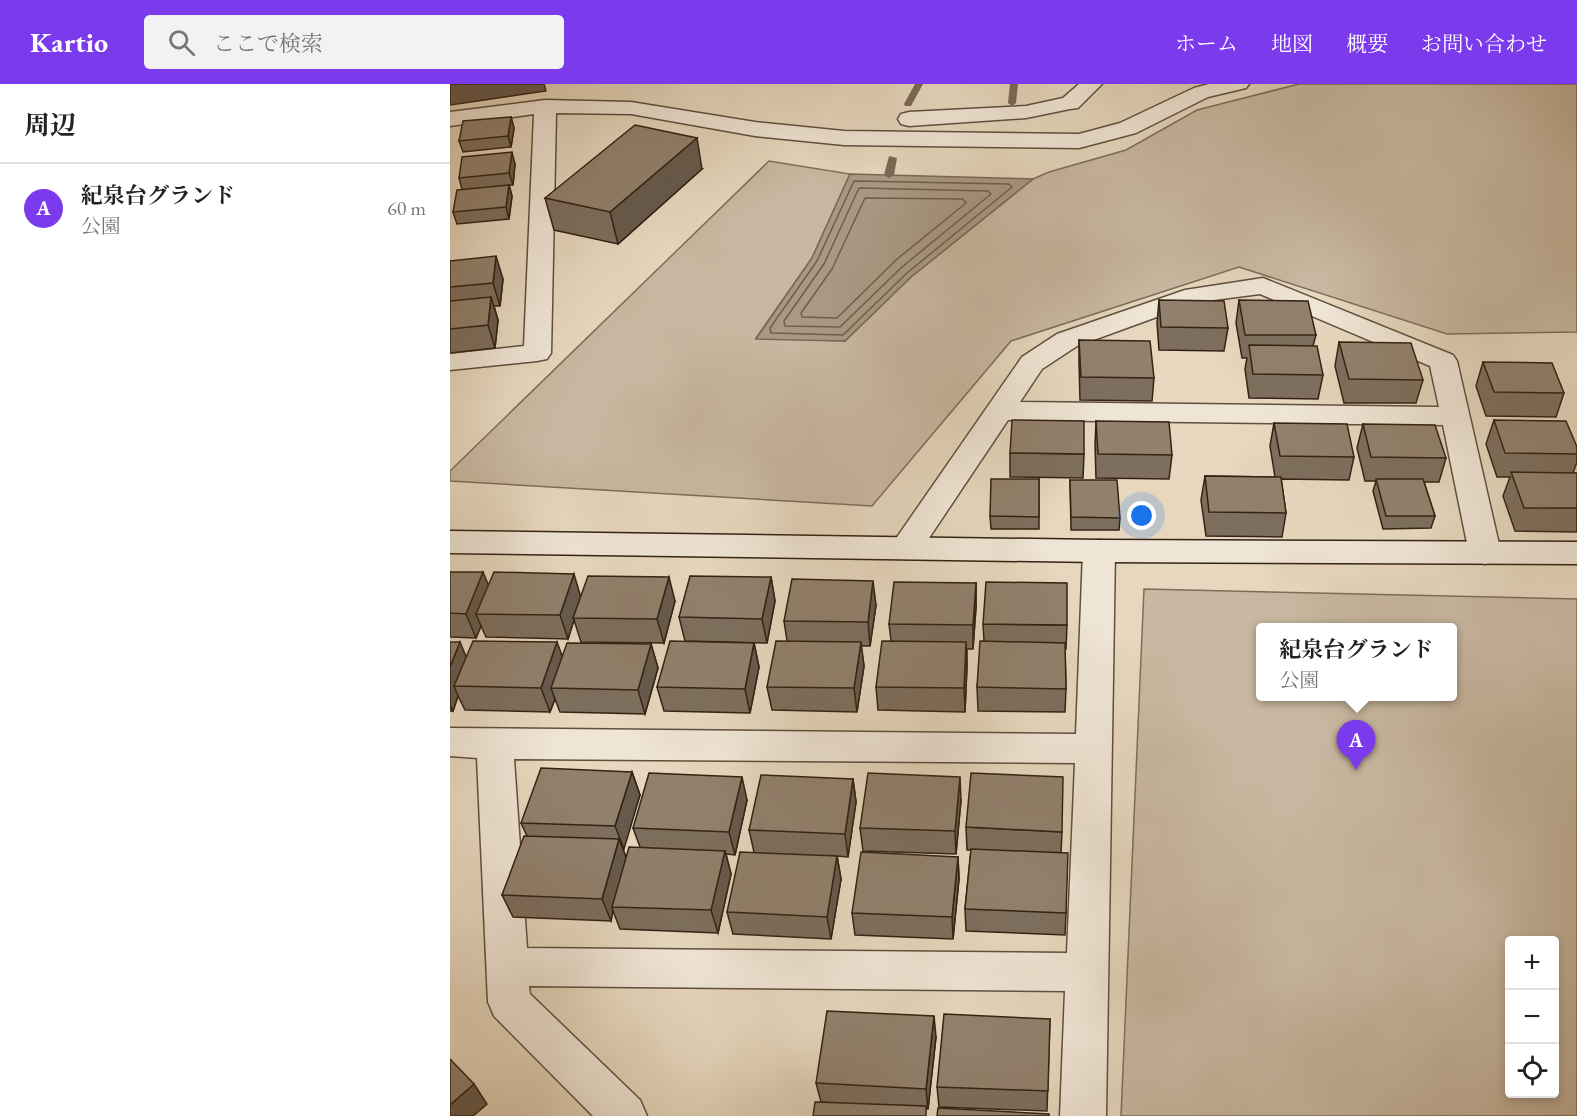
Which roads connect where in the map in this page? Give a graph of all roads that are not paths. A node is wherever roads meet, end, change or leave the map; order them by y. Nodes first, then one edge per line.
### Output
1 (1092, 84) edge
2 (1239, 84) edge
3 (545, 106) junction
4 (450, 119) edge
5 (755, 129) junction
6 (450, 362) edge
7 (999, 411) junction
8 (1455, 416) junction
9 (450, 542) edge
10 (906, 548) junction
11 (1099, 551) junction
12 (1485, 553) junction
13 (1577, 553) edge
14 (450, 742) edge
15 (495, 744) junction
16 (1093, 749) junction
17 (507, 967) junction
18 (1087, 972) junction
19 (624, 1116) edge
20 (1083, 1116) edge

1 - 5 street
2 - 5 street
3 - 4 street
3 - 5 street
3 - 6 street
7 - 8 street
7 - 8 street
7 - 10 street
8 - 12 street
9 - 10 street
10 - 11 street
11 - 12 street
11 - 16 street
12 - 13 street
14 - 15 street
15 - 16 street
15 - 17 street
16 - 18 street
17 - 18 street
17 - 19 street
18 - 20 street

